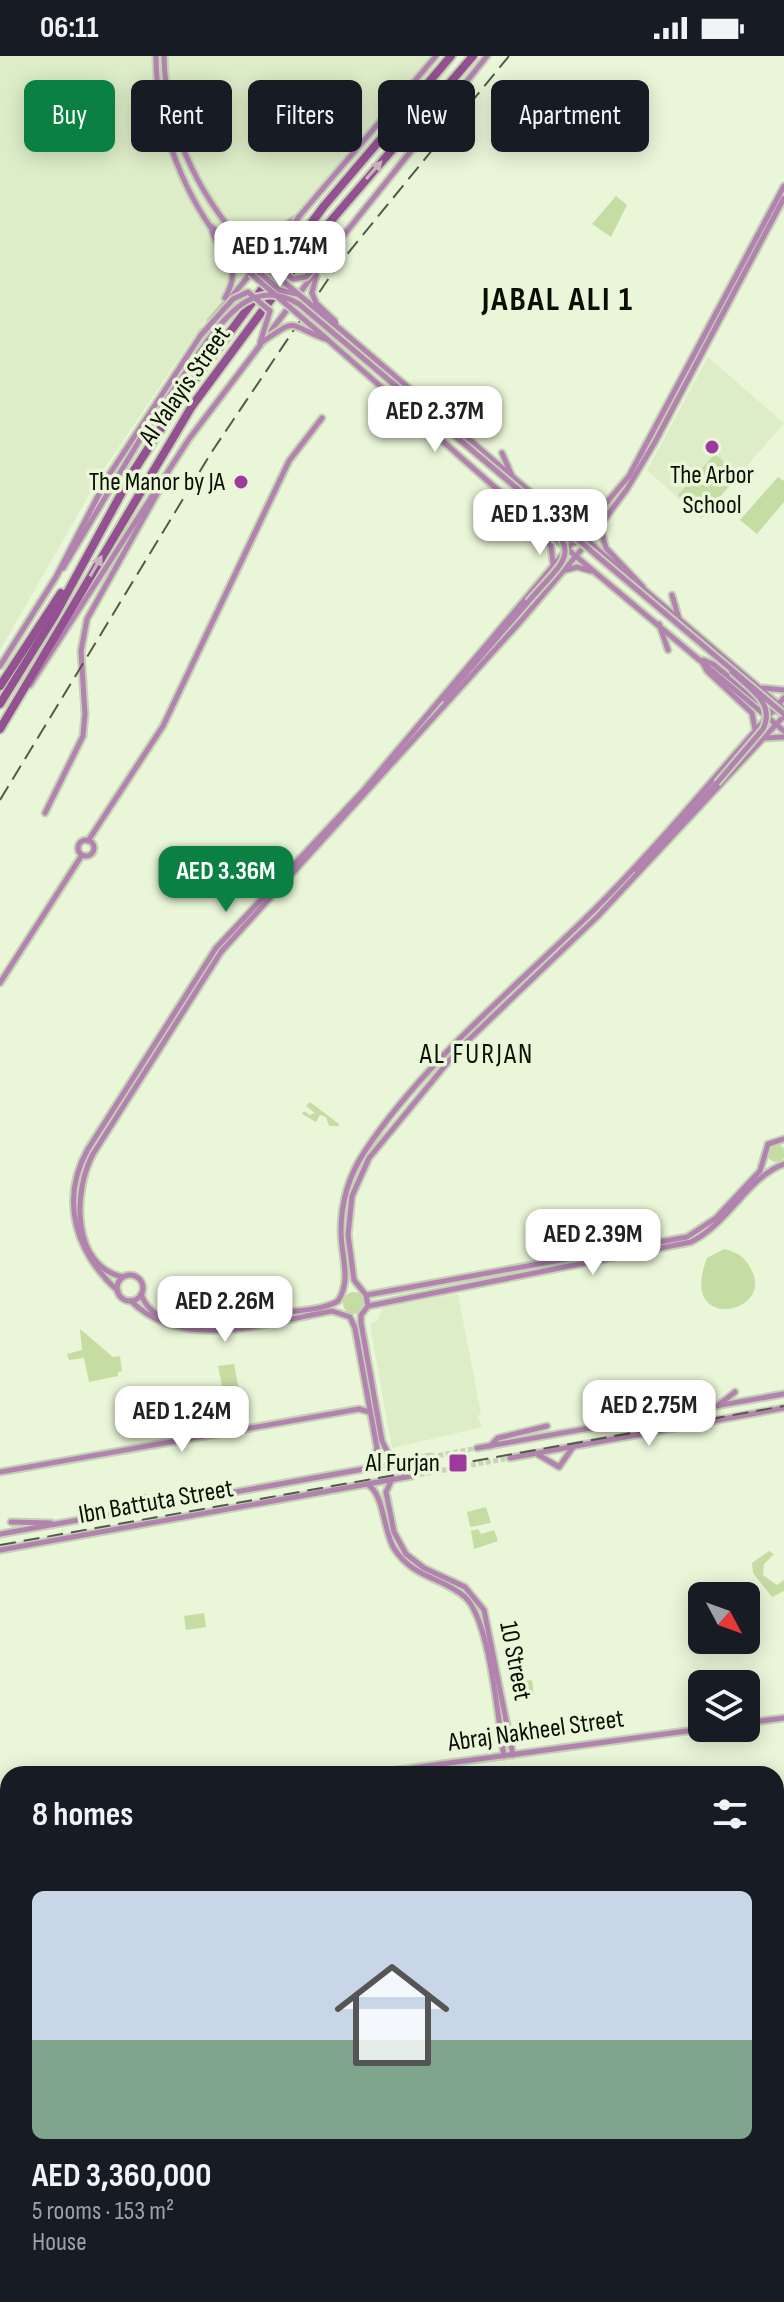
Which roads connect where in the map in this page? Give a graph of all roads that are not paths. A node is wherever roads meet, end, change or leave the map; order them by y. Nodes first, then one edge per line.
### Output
1 (156, 56) edge
2 (164, 56) edge
3 (436, 56) edge
4 (451, 56) edge
5 (473, 56) edge
6 (487, 56) edge
7 (784, 186) edge
8 (784, 198) edge
9 (298, 218) junction
10 (211, 226) junction
11 (229, 226) junction
12 (343, 235) junction
13 (329, 255) junction
14 (260, 262) junction
15 (252, 270) junction
16 (298, 294) junction
17 (288, 307) junction
18 (218, 311) junction
19 (341, 330) junction
20 (201, 335) junction
21 (328, 340) junction
22 (260, 343) junction
23 (322, 418) dead end
24 (502, 453) dead end
25 (513, 477) junction
26 (163, 479) junction
27 (527, 498) junction
28 (606, 504) junction
29 (516, 506) junction
30 (559, 517) junction
31 (601, 525) junction
32 (578, 535) junction
33 (572, 542) junction
34 (587, 543) junction
35 (567, 549) junction
36 (577, 556) junction
37 (552, 566) junction
38 (59, 571) junction
39 (562, 573) junction
40 (598, 574) junction
41 (72, 580) junction
42 (648, 594) junction
43 (672, 595) dead end
44 (680, 620) junction
45 (659, 623) junction
46 (668, 650) dead end
47 (719, 658) junction
48 (702, 660) junction
49 (0, 666) edge
50 (755, 684) junction
51 (0, 686) edge
52 (26, 688) junction
53 (784, 690) edge
54 (784, 698) edge
55 (0, 704) edge
56 (783, 711) edge
57 (772, 712) junction
58 (436, 713) junction
59 (767, 717) junction
60 (776, 725) junction
61 (0, 729) edge
62 (753, 734) junction
63 (784, 734) edge
64 (764, 738) junction
65 (45, 813) dead end
66 (90, 842) junction
67 (82, 855) junction
68 (630, 882) junction
69 (0, 983) edge
70 (128, 1092) junction
71 (782, 1141) edge
72 (765, 1159) junction
73 (781, 1165) edge
74 (123, 1277) junction
75 (360, 1290) junction
76 (118, 1291) junction
77 (344, 1292) junction
78 (141, 1294) junction
79 (366, 1295) junction
80 (340, 1299) junction
81 (131, 1301) junction
82 (368, 1306) junction
83 (343, 1312) junction
84 (361, 1315) junction
85 (350, 1317) junction
86 (735, 1392) dead end
87 (784, 1394) edge
88 (714, 1407) junction
89 (784, 1410) edge
90 (370, 1413) junction
91 (618, 1413) dead end
92 (651, 1417) junction
93 (547, 1426) dead end
94 (490, 1446) junction
95 (573, 1447) junction
96 (477, 1448) tunnel mouth
97 (535, 1454) junction
98 (431, 1457) tunnel mouth
99 (510, 1458) tunnel mouth
100 (403, 1462) junction
101 (365, 1469) junction
102 (0, 1472) edge
103 (412, 1476) tunnel mouth
104 (392, 1479) junction
105 (366, 1484) junction
106 (144, 1498) dead end
107 (135, 1511) junction
108 (11, 1522) dead end
109 (60, 1524) junction
110 (0, 1534) edge
111 (398, 1541) junction
112 (390, 1542) junction
113 (0, 1550) edge
114 (496, 1705) junction
115 (504, 1710) junction
116 (784, 1718) edge
117 (760, 1721) edge
118 (688, 1731) edge
119 (513, 1755) junction
120 (504, 1756) junction
121 (428, 1766) edge

1 - 10 street
2 - 11 street
3 - 9 street
4 - 41 highway, Al Yalayis Street
52 -> 5 highway, Al Yalayis Street
6 - 12 street
7 - 28 street
8 - 31 street
9 - 11 street
9 - 12 street, bridge
9 - 14 street, bridge
10 - 15 street
10 - 18 street
11 - 14 street
12 - 13 street, bridge
13 - 16 street, bridge
13 - 19 street, bridge
14 - 15 street, bridge
14 - 16 street, bridge
15 - 16 street, bridge
15 - 17 street, bridge
15 - 18 street, bridge
16 - 17 street, bridge
16 - 19 street, bridge
17 - 21 street, bridge
17 - 22 street, bridge
18 - 20 street, bridge
19 - 25 street
20 - 22 street, bridge
20 - 38 street
21 - 22 street, bridge
21 - 29 street
22 - 26 street
23 - 66 street
24 - 25 street
25 - 30 street
26 - 52 street
26 - 65 street
27 - 38 street, bridge
27 - 47 street, bridge
27 - 58 street, bridge
28 - 30 street
28 - 32 street
29 - 33 street
29 - 35 street
29 - 37 street
30 - 32 street
31 - 34 street
31 - 42 street
32 - 33 street
32 - 34 street
33 - 34 street
33 - 35 street
34 - 36 street
34 - 42 street
35 - 36 street
35 - 37 street
36 - 39 street
36 - 40 street
37 - 70 street
38 - 49 street
39 - 40 street
39 - 58 street
40 - 45 street
41 - 51 highway
41 - 55 highway, Al Yalayis Street
42 - 44 street
43 - 44 street
44 - 50 street
45 - 46 street
45 - 48 street
47 - 56 street, bridge
47 - 68 street, bridge
48 - 57 street
48 - 59 street
48 - 62 street
50 - 53 street
50 - 56 street
52 - 61 highway, Al Yalayis Street
54 - 56 street
56 - 57 street
56 - 60 street
57 - 59 street
58 - 70 street
59 - 60 street
59 - 62 street
60 - 63 street
60 - 64 street
62 - 77 street
63 - 64 street
64 - 68 street
66 - 67 street
66 - 67 street
67 - 69 street
68 - 75 street
70 - 74 street
70 - 76 street
71 - 72 street
72 - 73 street
72 - 79 street
73 - 82 street
74 - 76 street
74 - 78 street
75 - 77 street
75 - 79 street
76 - 81 street
77 - 80 street
78 - 80 street
78 - 81 street
79 - 82 street
80 - 83 street
81 - 83 street
82 - 84 street
83 - 85 street
84 - 85 street
84 - 100 street
85 - 90 street
86 - 88 street
87 - 88 street
88 - 92 street
89 - 95 street
90 - 101 street
90 - 102 street
91 - 92 street
92 - 94 street
93 - 94 street
94 - 96 street
95 - 97 street
95 - 97 street
97 - 99 street
98 - 100 street, Ibn Battuta Street
100 - 101 street, Ibn Battuta Street
101 - 107 street, Ibn Battuta Street
103 - 104 street, Ibn Battuta Street
104 - 105 street, Ibn Battuta Street
104 - 111 street
105 - 112 street, 10 Street
105 - 113 street, Ibn Battuta Street
106 - 107 street
107 - 109 street, Ibn Battuta Street
108 - 109 street
109 - 110 street, Ibn Battuta Street
111 - 112 street
111 - 115 street, 10 Street
112 - 114 street, 10 Street
114 - 115 street
114 - 120 street, 10 Street
115 - 119 street, 10 Street
116 - 117 street
118 - 119 street, Abraj Nakheel Street
119 - 120 street, Abraj Nakheel Street
120 - 121 street, Abraj Nakheel Street

